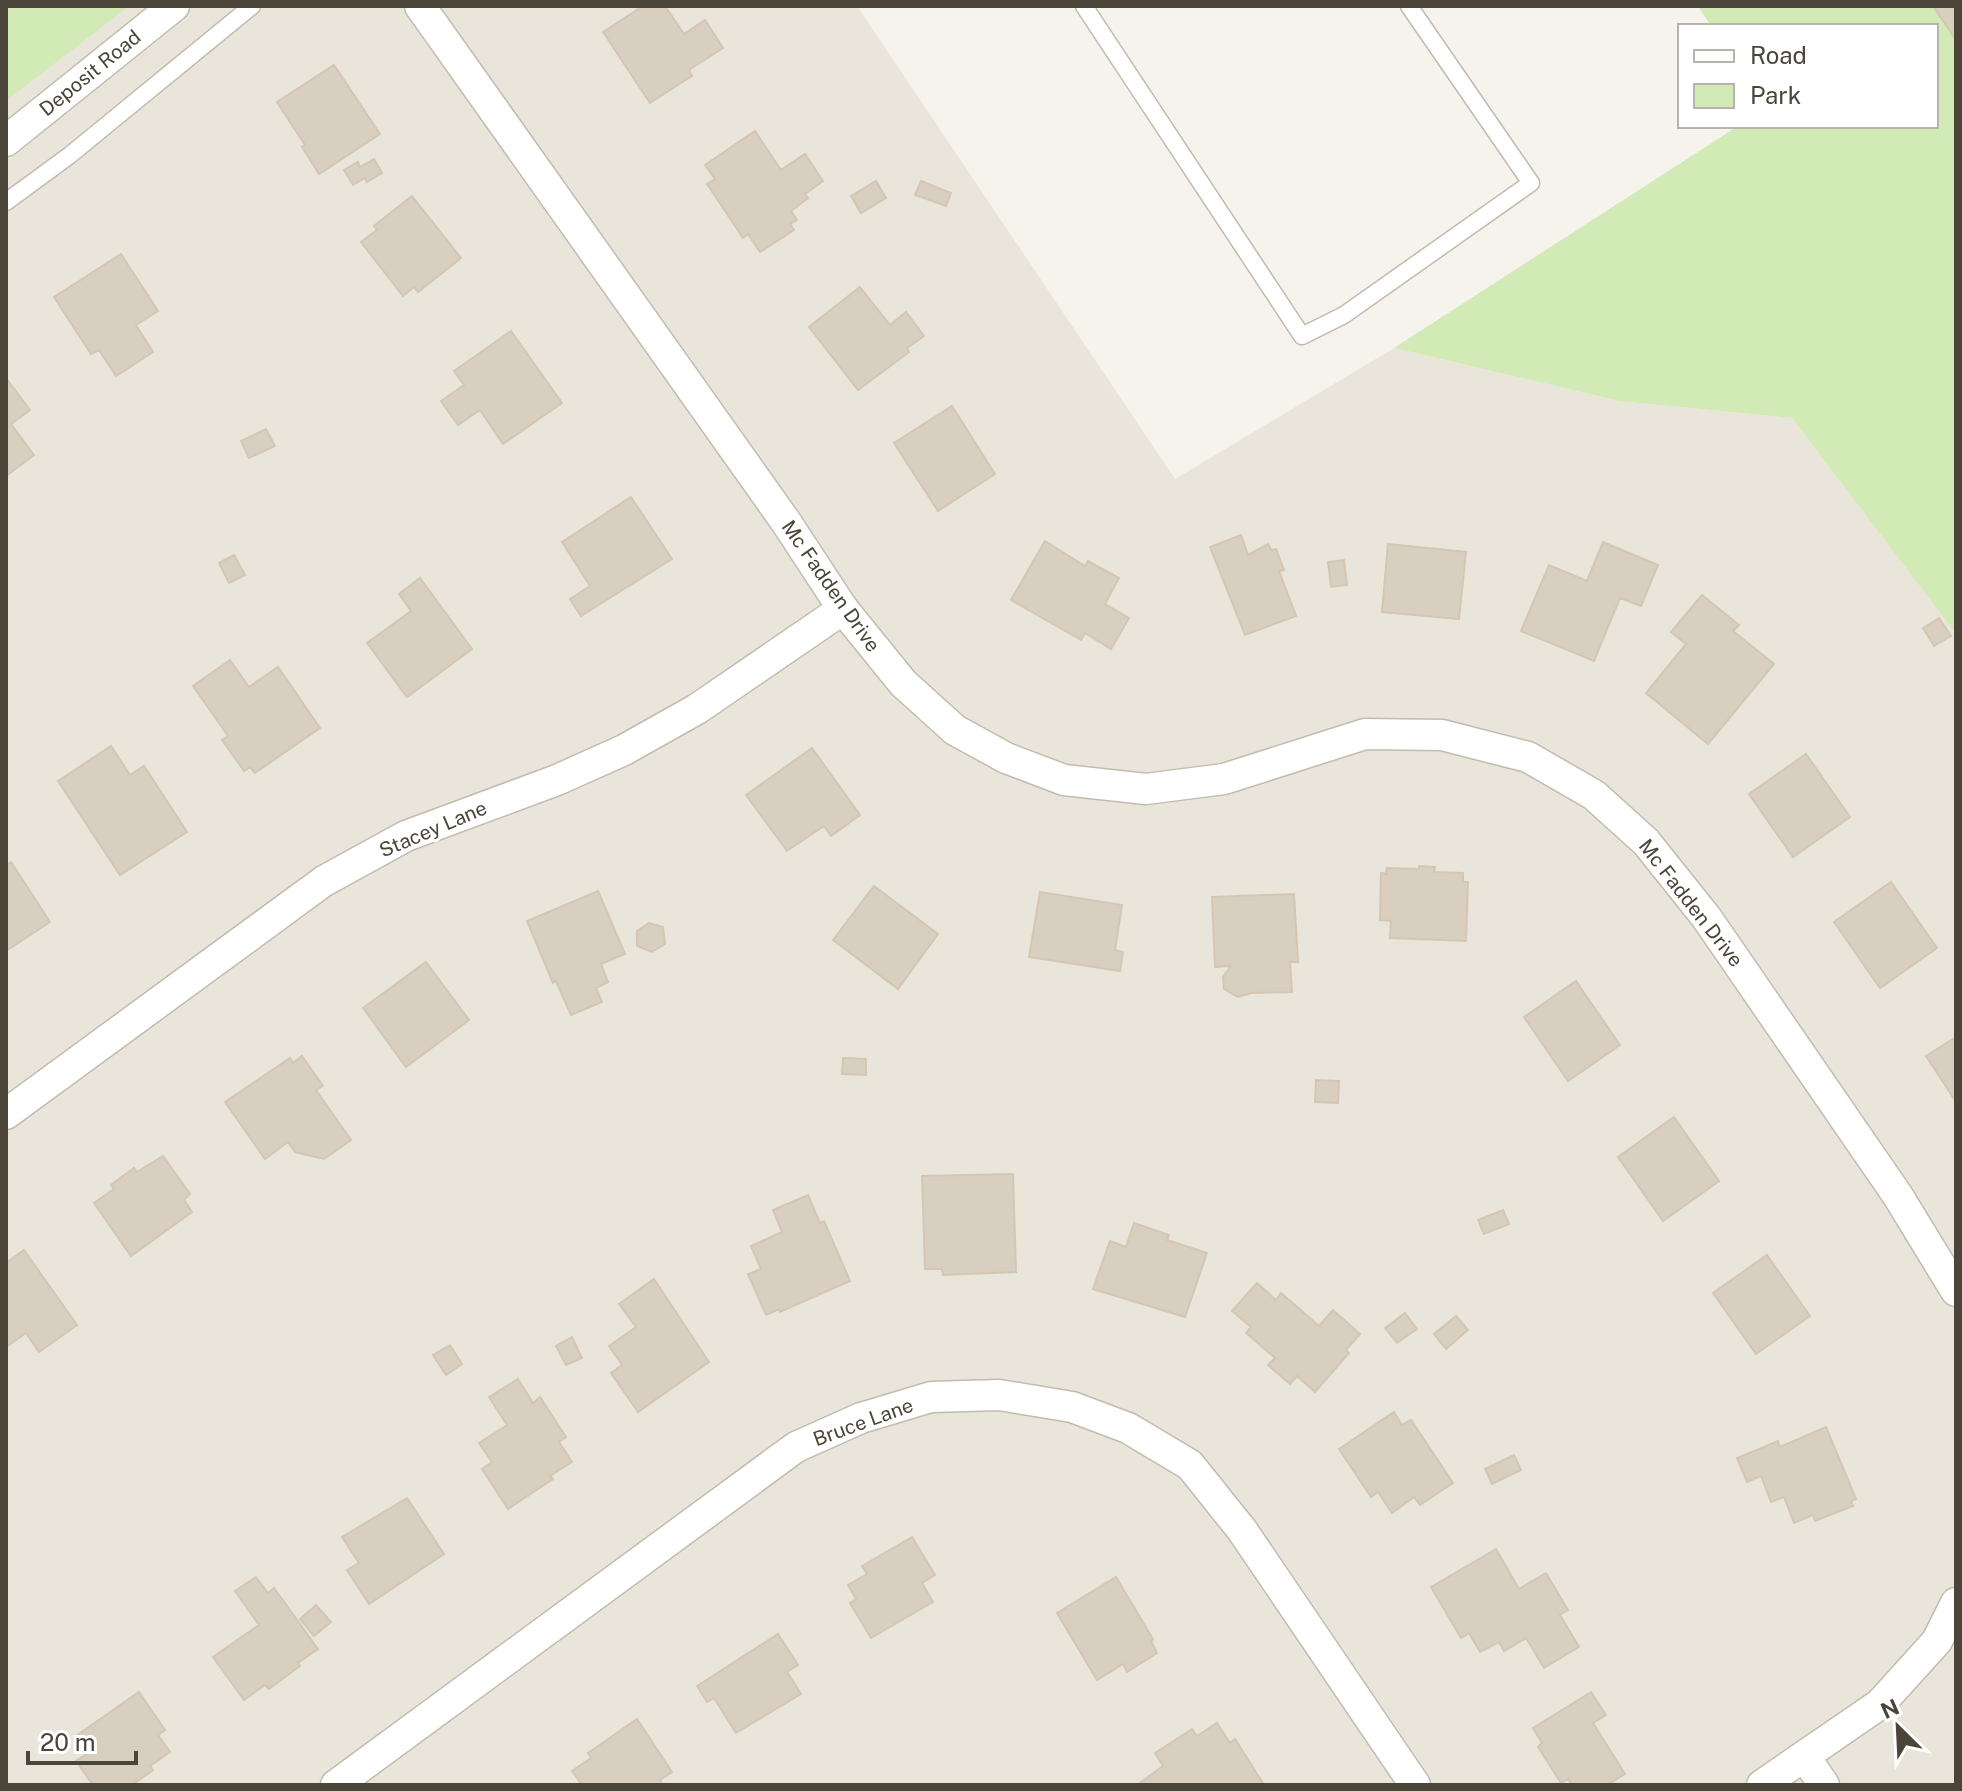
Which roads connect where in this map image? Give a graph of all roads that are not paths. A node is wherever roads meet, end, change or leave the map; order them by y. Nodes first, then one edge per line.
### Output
1 (174, 6) edge
2 (252, 6) edge
3 (420, 6) edge
4 (1084, 6) edge
5 (1409, 6) edge
6 (6, 141) edge
7 (6, 202) edge
8 (843, 609) junction
9 (6, 1114) edge
10 (1956, 1291) edge
11 (1956, 1603) edge
12 (1805, 1757) junction
13 (336, 1785) edge
14 (1415, 1785) edge
15 (1762, 1785) edge
16 (1824, 1785) edge

1 - 6 street, Deposit Road
2 - 7 lane
3 - 8 street, Mc Fadden Drive
4 - 5 lane
8 - 9 street, Stacey Lane
8 - 10 street, Mc Fadden Drive
11 - 12 street
12 - 15 street
12 - 16 street
13 - 14 street, Bruce Lane

